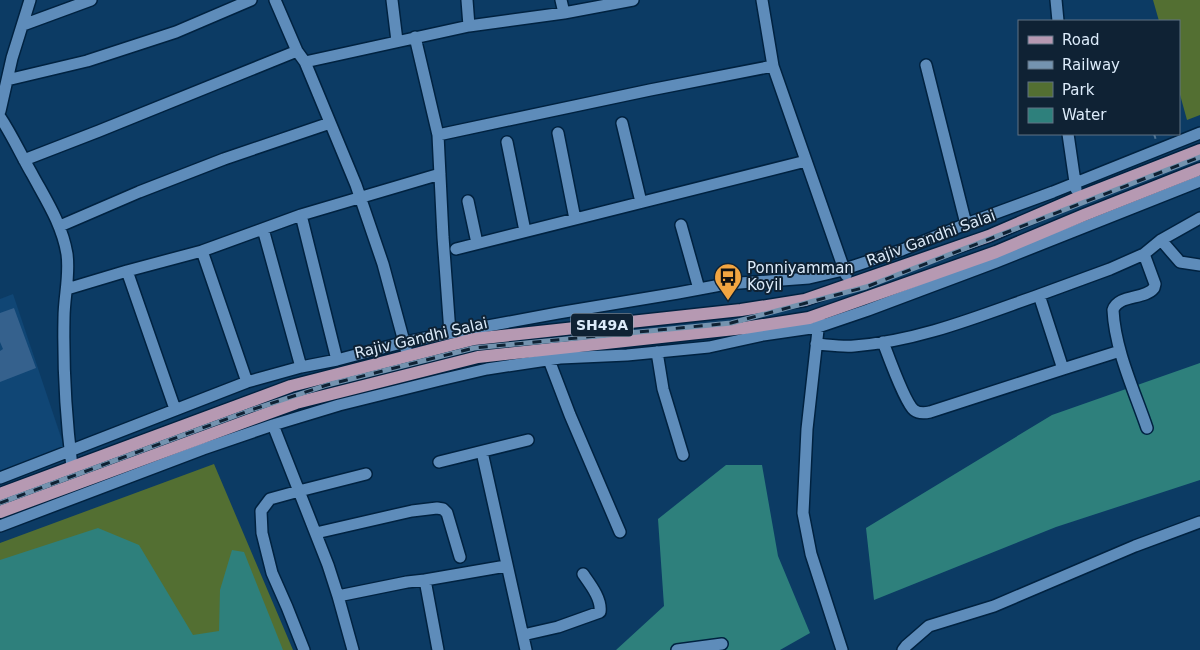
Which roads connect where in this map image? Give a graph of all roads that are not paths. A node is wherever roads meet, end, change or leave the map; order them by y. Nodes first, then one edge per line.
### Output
1 (30, 0) edge
2 (91, 0) edge
3 (251, 0) edge
4 (275, 0) edge
5 (392, 0) edge
6 (467, 0) edge
7 (561, 0) edge
8 (633, 0) edge
9 (762, 0) edge
10 (1056, 0) edge
11 (564, 13) junction
12 (1058, 20) edge
13 (22, 25) junction
14 (469, 26) junction
15 (415, 37) junction
16 (397, 41) junction
17 (297, 51) junction
18 (305, 62) junction
19 (926, 65) dead end
20 (773, 66) junction
21 (6, 80) junction
22 (0, 111) edge
23 (0, 117) edge
24 (622, 122) dead end
25 (330, 123) junction
26 (558, 133) dead end
27 (1200, 133) edge
28 (438, 135) junction
29 (1068, 135) edge
30 (507, 142) dead end
31 (1200, 150) edge
32 (24, 160) junction
33 (806, 161) junction
34 (1200, 169) edge
35 (440, 174) junction
36 (1200, 181) edge
37 (1075, 183) junction
38 (360, 198) junction
39 (1077, 198) junction
40 (468, 202) dead end
41 (641, 202) junction
42 (302, 215) junction
43 (1200, 218) edge
44 (575, 219) junction
45 (966, 224) junction
46 (681, 225) dead end
47 (60, 226) junction
48 (263, 229) junction
49 (525, 232) junction
50 (1161, 240) junction
51 (477, 243) junction
52 (456, 249) dead end
53 (202, 251) junction
54 (1144, 254) junction
55 (1200, 265) edge
56 (844, 270) junction
57 (127, 271) junction
58 (849, 284) junction
59 (67, 289) junction
60 (699, 289) junction
61 (1039, 295) junction
62 (818, 320) junction
63 (450, 333) junction
64 (404, 342) junction
65 (883, 342) junction
66 (816, 344) junction
67 (1120, 351) junction
68 (656, 352) junction
69 (408, 356) junction
70 (337, 360) junction
71 (549, 360) junction
72 (301, 367) junction
73 (1063, 369) junction
74 (247, 382) junction
75 (175, 409) junction
76 (272, 425) junction
77 (1146, 428) dead end
78 (528, 440) dead end
79 (70, 451) junction
80 (482, 452) junction
81 (683, 455) dead end
82 (439, 462) dead end
83 (72, 467) junction
84 (366, 474) dead end
85 (0, 478) edge
86 (299, 490) junction
87 (0, 494) edge
88 (0, 512) edge
89 (1200, 522) edge
90 (0, 526) edge
91 (620, 532) dead end
92 (316, 533) junction
93 (460, 557) dead end
94 (506, 566) junction
95 (583, 574) dead end
96 (425, 580) junction
97 (338, 596) junction
98 (523, 635) junction
99 (722, 644) dead end
100 (304, 650) edge
101 (353, 650) edge
102 (438, 650) edge
103 (526, 650) edge
104 (678, 650) edge
105 (842, 650) edge
106 (903, 650) edge

1 - 13 street
2 - 13 street
3 - 21 street
4 - 17 street
5 - 16 street
6 - 14 street
7 - 11 street
8 - 11 street
9 - 20 street
10 - 12 street
11 - 14 street
13 - 21 street
14 - 15 street
15 - 16 street
15 - 28 street
16 - 18 street
17 - 18 street
17 - 32 street
18 - 25 street
19 - 45 street
20 - 28 street
20 - 33 street
21 - 22 street
23 - 32 street
24 - 41 street
25 - 38 street
25 - 47 street
26 - 44 street
27 - 37 street
28 - 35 street
29 - 37 street
30 - 49 street
31 - 39 main road, Rajiv Gandhi Salai / SH49A
32 - 47 street
33 - 41 street
33 - 56 street
34 - 62 main road, Rajiv Gandhi Salai / SH49A
35 - 38 street
35 - 63 street
36 - 62 street
37 - 39 street
37 - 45 street
38 - 42 street
38 - 64 street
39 - 58 main road, Rajiv Gandhi Salai / SH49A
40 - 51 street
41 - 44 street
42 - 48 street
42 - 70 street
43 - 50 street
44 - 49 street
45 - 56 street
46 - 60 street
47 - 59 street
48 - 53 street
48 - 72 street
49 - 51 street
50 - 54 street
50 - 55 street
51 - 52 street
53 - 57 street
53 - 74 street
54 - 61 street
54 - 67 street
56 - 58 street
56 - 60 street
57 - 59 street
57 - 75 street
58 - 69 main road, Rajiv Gandhi Salai / SH49A
59 - 79 street
60 - 63 street
61 - 65 street
61 - 73 street
62 - 66 street
62 - 68 street
62 - 88 main road, Rajiv Gandhi Salai / SH49A
63 - 64 street
64 - 69 street
64 - 70 street
65 - 66 street
65 - 73 street
66 - 105 street
67 - 73 street
67 - 77 street
68 - 71 street
68 - 81 street
69 - 83 main road, Rajiv Gandhi Salai / SH49A
70 - 72 street
71 - 76 street
71 - 91 street
72 - 74 street
74 - 75 street
75 - 79 street
76 - 86 street
76 - 90 street
78 - 80 street
79 - 83 street
79 - 85 street
80 - 82 street
80 - 94 street
83 - 87 main road, Rajiv Gandhi Salai / SH49A
84 - 86 street
86 - 92 street
86 - 100 street
89 - 106 street
92 - 93 street
92 - 97 street
94 - 96 street
94 - 98 street
95 - 98 street
96 - 97 street
96 - 102 street
97 - 101 street
98 - 103 street
99 - 104 street

